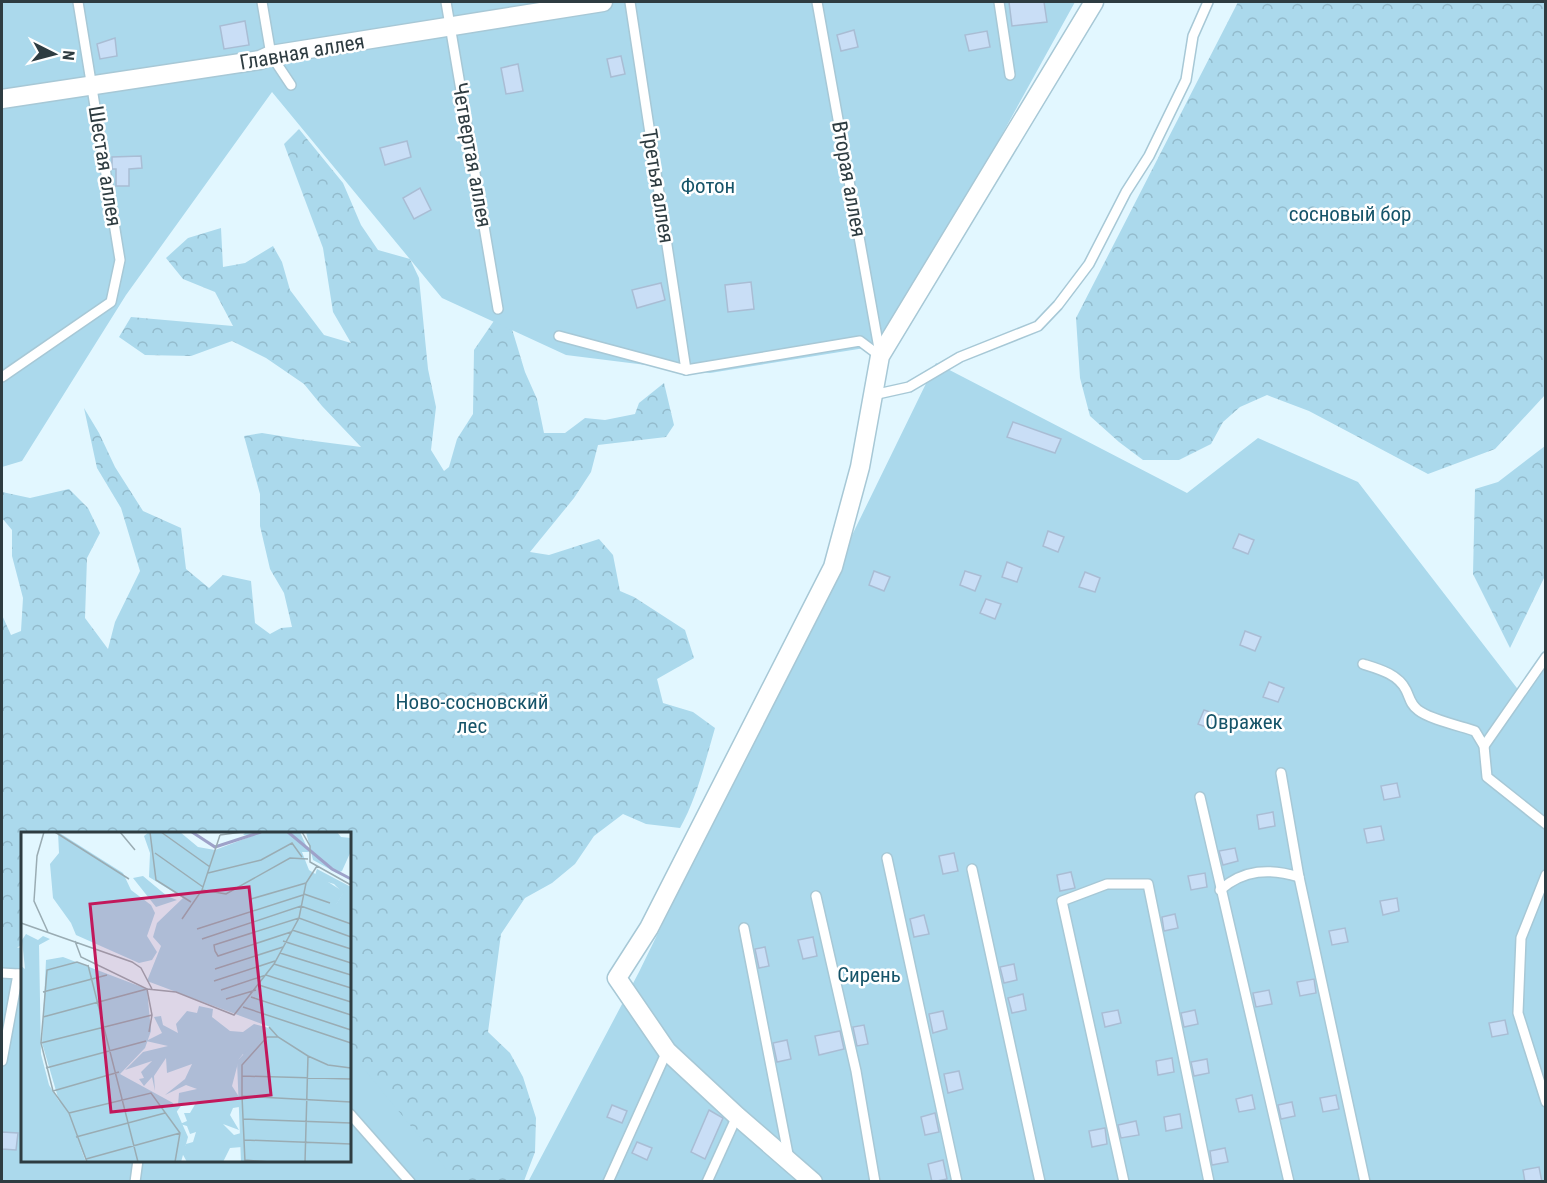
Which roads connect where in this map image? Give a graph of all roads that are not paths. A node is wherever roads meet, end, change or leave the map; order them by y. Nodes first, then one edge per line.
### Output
1 (78, 2) edge
2 (262, 2) edge
3 (446, 2) edge
4 (603, 2) edge
5 (630, 2) edge
6 (817, 2) edge
7 (999, 2) edge
8 (1094, 2) edge
9 (1208, 2) edge
10 (450, 27) junction
11 (271, 55) junction
12 (1010, 75) dead end
13 (291, 85) dead end
14 (92, 86) junction
15 (2, 99) edge
16 (498, 309) dead end
17 (559, 336) dead end
18 (880, 356) junction
19 (686, 370) junction
20 (2, 377) edge
21 (873, 395) junction
22 (1545, 657) edge
23 (1363, 664) dead end
24 (1484, 746) junction
25 (1281, 773) dead end
26 (1200, 797) dead end
27 (1545, 824) edge
28 (886, 858) dead end
29 (972, 869) dead end
30 (1545, 875) edge
31 (1299, 877) junction
32 (1220, 890) junction
33 (816, 896) dead end
34 (744, 928) dead end
35 (2, 973) edge
36 (20, 974) edge
37 (667, 1051) junction
38 (2, 1062) edge
39 (1545, 1102) edge
40 (351, 1115) edge
41 (737, 1116) junction
42 (789, 1161) junction
43 (138, 1162) edge
44 (135, 1182) edge
45 (410, 1182) edge
46 (608, 1182) edge
47 (708, 1182) edge
48 (813, 1182) edge
49 (876, 1182) edge
50 (957, 1182) edge
51 (1040, 1182) edge
52 (1124, 1182) edge
53 (1209, 1182) edge
54 (1288, 1182) edge
55 (1365, 1182) edge

1 - 14 lane, Шестая аллея
2 - 11 lane
3 - 10 lane, Четвертая аллея
4 - 10 street, Главная аллея
5 - 19 lane, Третья аллея
6 - 18 lane, Вторая аллея
7 - 12 lane
8 - 18 street
9 - 21 lane
10 - 11 street, Главная аллея
10 - 16 lane, Четвертая аллея
11 - 13 lane
11 - 14 street, Главная аллея
14 - 15 street, Главная аллея
14 - 20 lane, Шестая аллея
17 - 19 lane
18 - 19 lane
18 - 21 street
21 - 37 street
22 - 24 lane
23 - 24 lane
24 - 27 lane
25 - 31 lane
26 - 32 lane
28 - 50 lane
29 - 51 lane
30 - 39 lane
31 - 32 lane
31 - 55 lane
32 - 54 lane
33 - 49 lane
34 - 42 lane
35 - 36 lane
36 - 38 lane
37 - 41 street
37 - 46 lane
40 - 45 lane
41 - 42 street
41 - 47 lane
42 - 48 street
43 - 44 lane
52 - 53 lane

